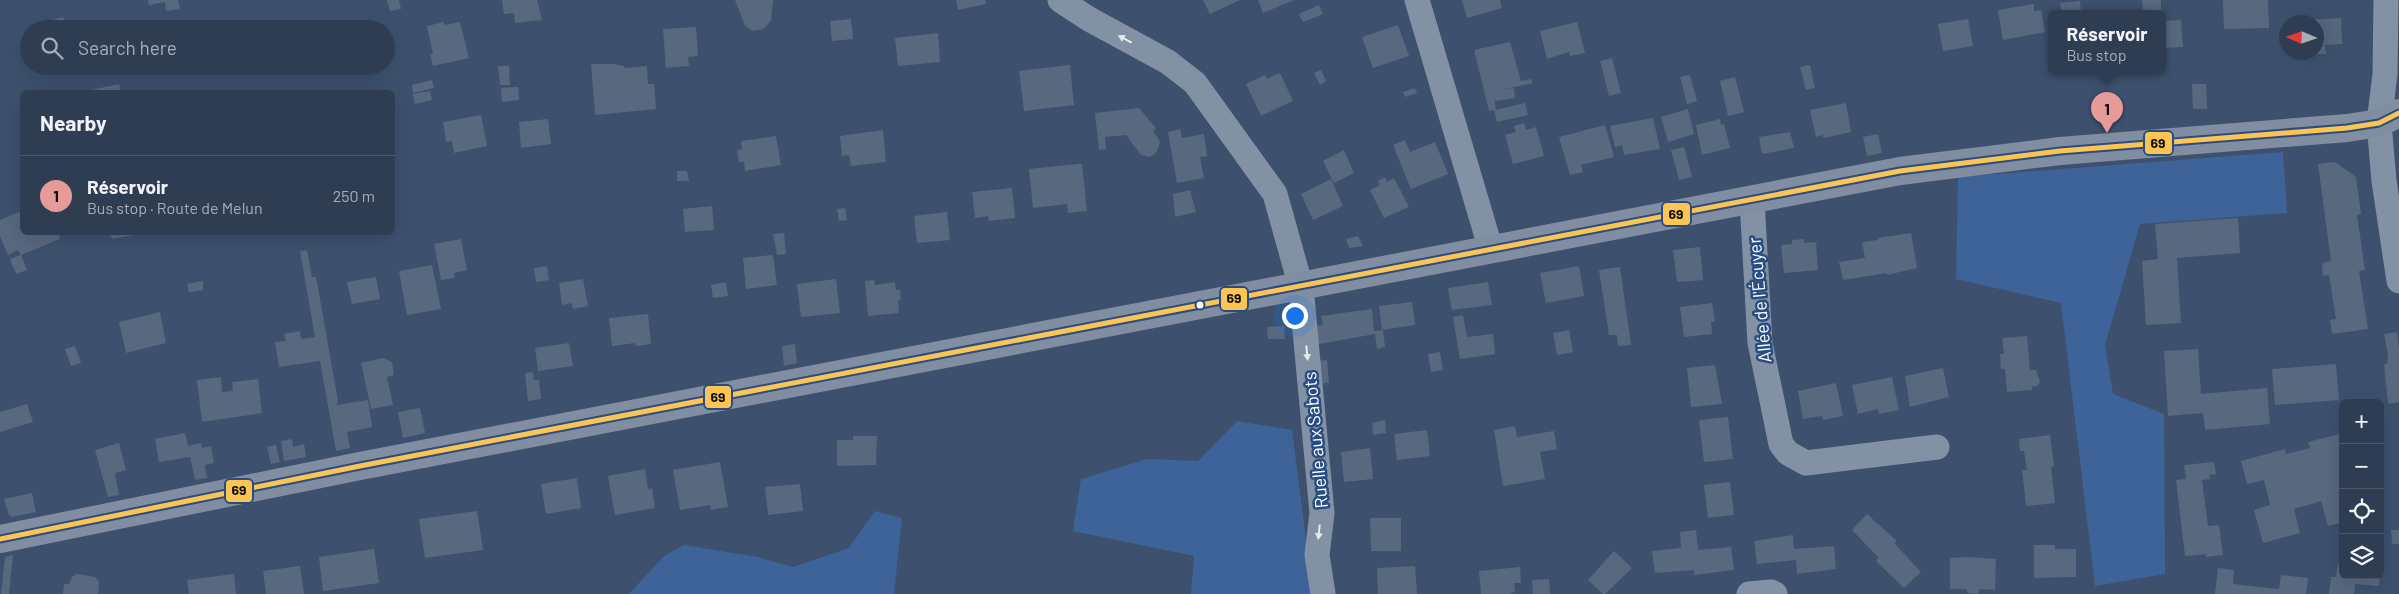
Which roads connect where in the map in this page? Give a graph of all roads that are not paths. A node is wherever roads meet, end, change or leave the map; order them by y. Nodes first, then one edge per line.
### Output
1 (1060, 0) edge
2 (1417, 0) edge
3 (2386, 0) edge
4 (2389, 118) edge
5 (1752, 200) junction
6 (1491, 250) junction
7 (2399, 281) edge
8 (1301, 287) junction
9 (1937, 447) dead end
10 (0, 539) edge
11 (1323, 594) edge
12 (1750, 594) edge
13 (1776, 594) edge

8 -> 1 street, Ruelle aux Sabots
2 - 6 street
3 - 4 street
4 - 5 main road
4 - 7 street
5 - 6 main road
5 - 9 street, Allée de l'Écuyer
6 - 8 main road
8 - 10 main road
8 -> 11 street, Ruelle aux Sabots
12 - 13 street

